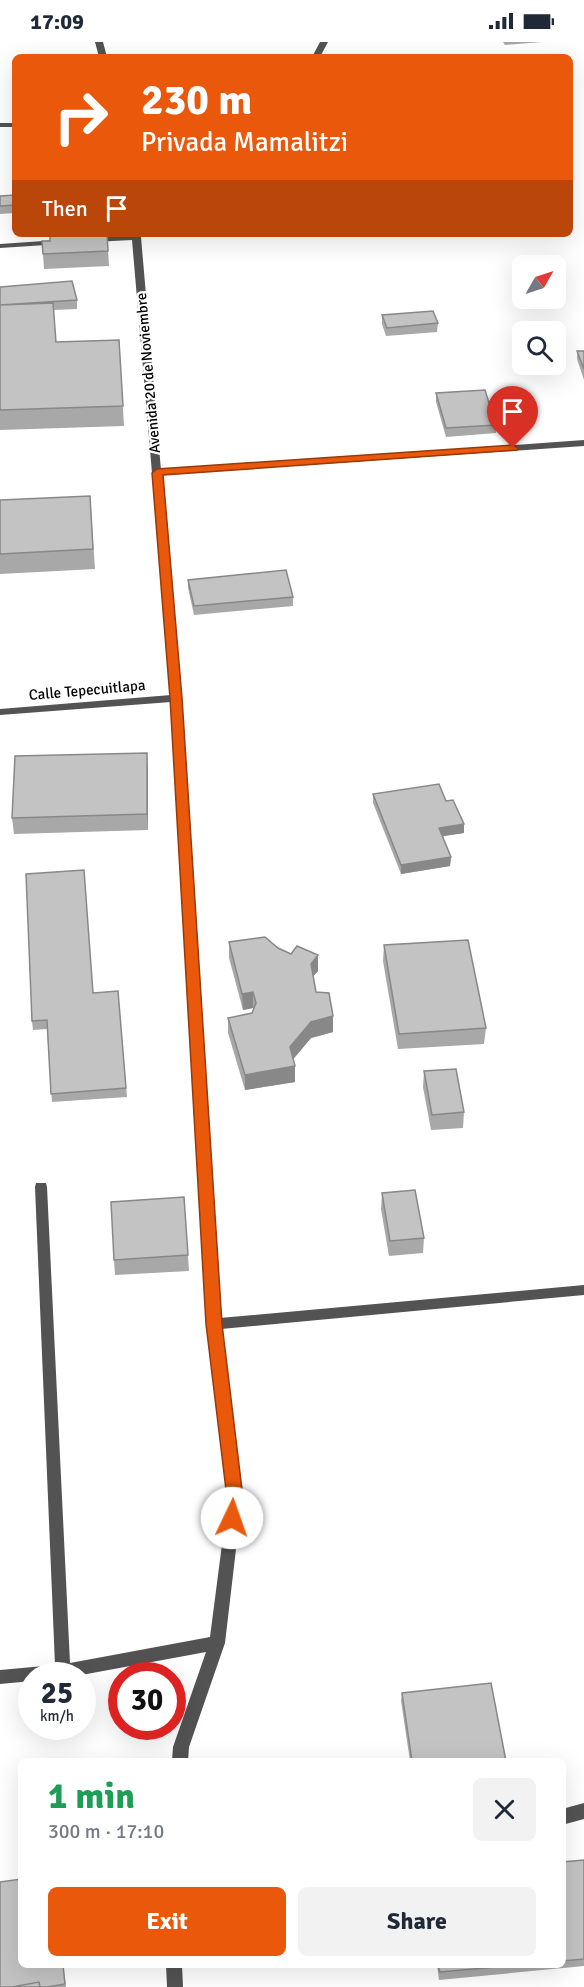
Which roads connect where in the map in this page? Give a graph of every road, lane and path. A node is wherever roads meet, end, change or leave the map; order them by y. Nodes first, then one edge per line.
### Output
1 (125, 237) edge
2 (136, 237) edge
3 (68, 241) edge
4 (80, 241) edge
5 (0, 246) edge
6 (584, 443) edge
7 (157, 473) junction
8 (176, 698) junction
9 (0, 712) edge
10 (40, 1187) dead end
11 (584, 1290) edge
12 (214, 1324) junction
13 (217, 1643) junction
14 (63, 1662) edge
15 (96, 1665) edge
16 (18, 1675) edge
17 (0, 1677) edge
18 (180, 1758) edge
19 (584, 1811) edge
20 (566, 1816) edge
21 (174, 1968) edge
22 (175, 1987) edge

1 - 4 street
2 - 7 street, Avenida 20 de Noviembre
3 - 5 street
6 - 7 street
7 - 8 street, Avenida 20 de Noviembre
8 - 9 street, Calle Tepecuitlapa
8 - 12 street, Avenida 20 de Noviembre
10 - 14 street
11 - 12 street
12 - 13 street, Avenida 20 de Noviembre
13 - 15 street
13 - 18 street, Avenida 20 de Noviembre
16 - 17 street
19 - 20 street
21 - 22 street

